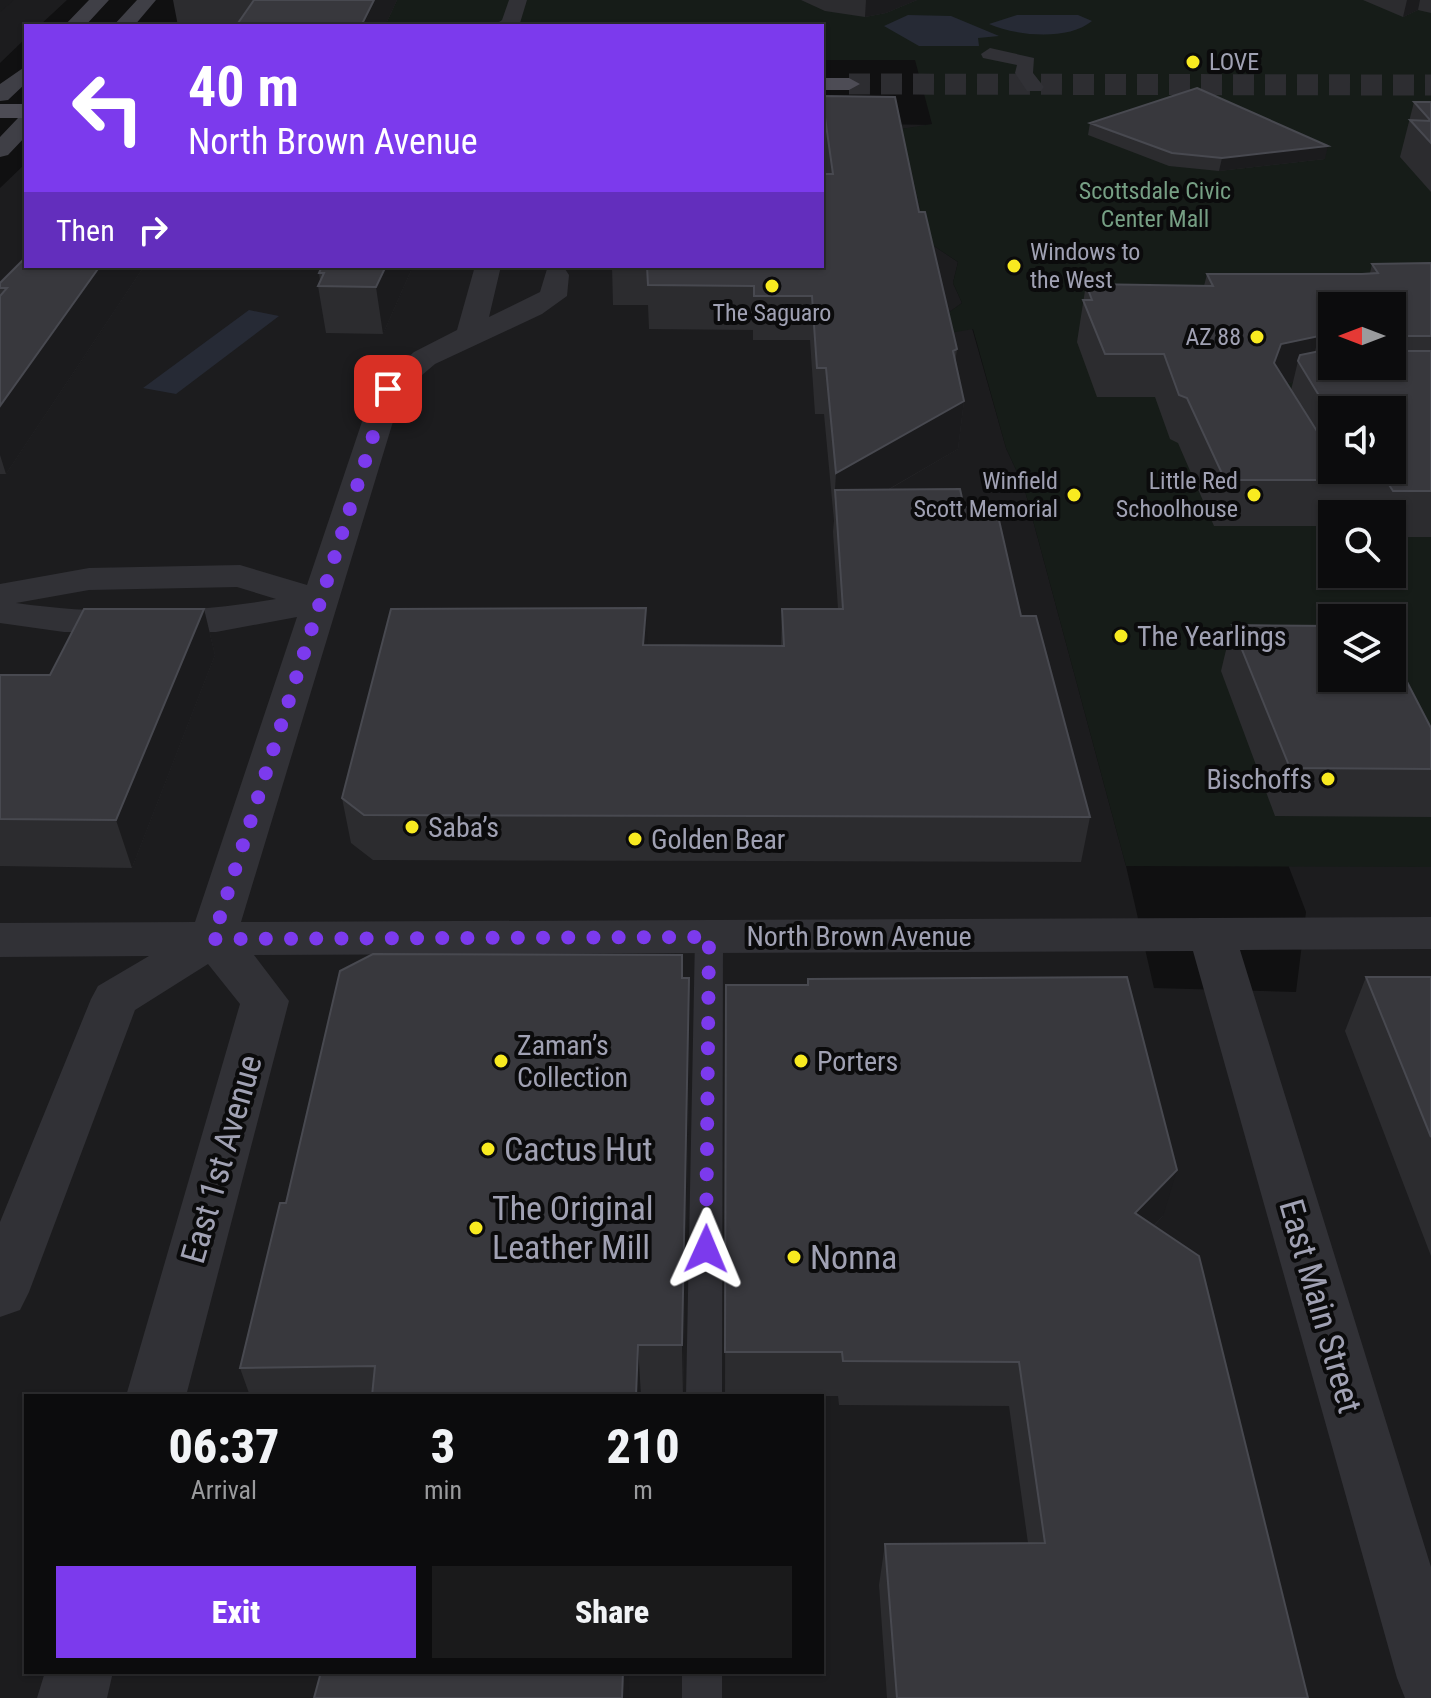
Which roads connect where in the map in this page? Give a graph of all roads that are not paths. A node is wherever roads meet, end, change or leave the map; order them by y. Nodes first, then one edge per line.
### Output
1 (100, 0) edge
2 (147, 0) edge
3 (518, 0) edge
4 (76, 24) edge
5 (125, 24) edge
6 (509, 24) edge
7 (990, 54) dead end
8 (24, 74) edge
9 (824, 85) edge
10 (1034, 87) dead end
11 (9, 89) edge
12 (824, 104) edge
13 (0, 111) edge
14 (24, 111) edge
15 (24, 125) edge
16 (0, 150) edge
17 (487, 268) edge
18 (556, 275) dead end
19 (471, 332) junction
20 (0, 595) edge
21 (323, 602) junction
22 (0, 612) edge
23 (1431, 933) edge
24 (1212, 934) junction
25 (709, 937) junction
26 (213, 939) junction
27 (0, 940) edge
28 (0, 1292) edge
29 (157, 1394) edge
30 (704, 1394) edge
31 (78, 1674) edge
32 (702, 1674) edge
33 (1431, 1678) edge
34 (72, 1698) edge
35 (702, 1698) edge

1 - 4 main road
2 - 5 main road
3 - 6 street
7 - 10 street
8 - 11 main road
9 - 12 main road
13 - 14 main road
15 - 16 main road
17 - 19 street
18 - 19 street
19 - 21 street
20 - 21 street
21 - 22 street
21 - 26 street
23 - 24 street, North Brown Avenue
24 - 25 street, North Brown Avenue
24 - 33 street, East Main Street
25 - 26 street, North Brown Avenue
25 - 30 lane
26 - 27 street, North Brown Avenue
26 - 28 street
26 - 29 street, East 1st Avenue
31 - 34 street
32 - 35 lane

